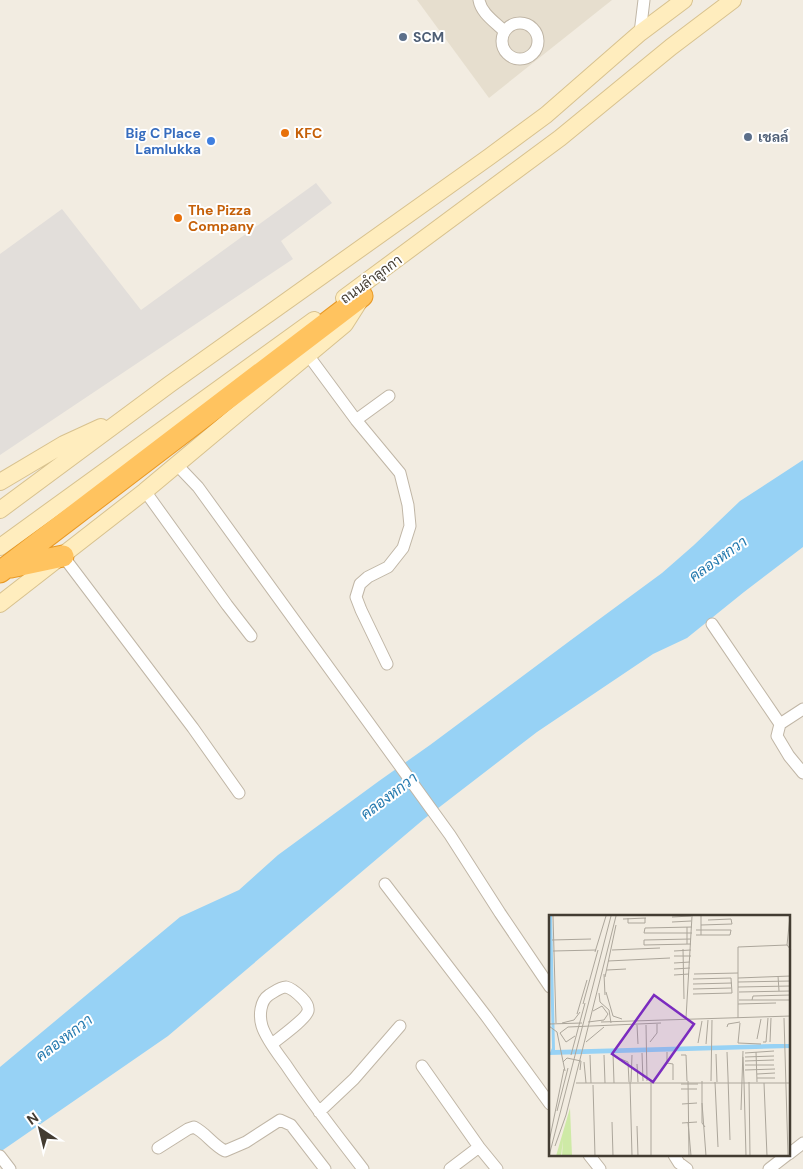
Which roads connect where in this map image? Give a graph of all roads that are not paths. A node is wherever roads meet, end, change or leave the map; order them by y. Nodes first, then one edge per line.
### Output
1 (479, 0) edge
2 (644, 0) edge
3 (684, 0) edge
4 (733, 0) edge
5 (504, 31) dead end
6 (640, 33) junction
7 (385, 269) junction
8 (362, 296) junction
9 (308, 355) junction
10 (389, 396) dead end
11 (132, 412) junction
12 (356, 420) junction
13 (64, 444) junction
14 (177, 465) junction
15 (0, 482) edge
16 (0, 488) edge
17 (145, 491) junction
18 (0, 510) edge
19 (0, 547) edge
20 (63, 556) junction
21 (3, 570) edge
22 (0, 604) edge
23 (712, 624) dead end
24 (251, 636) dead end
25 (388, 664) dead end
26 (803, 709) edge
27 (780, 724) junction
28 (803, 773) edge
29 (239, 793) dead end
30 (386, 884) dead end
31 (549, 986) edge
32 (400, 1026) dead end
33 (272, 1044) junction
34 (422, 1066) dead end
35 (549, 1103) edge
36 (320, 1112) junction
37 (803, 1143) edge
38 (479, 1147) junction
39 (158, 1148) dead end
40 (790, 1155) edge
41 (0, 1156) edge
42 (591, 1156) edge
43 (675, 1156) edge
44 (785, 1160) edge
45 (10, 1169) edge
46 (325, 1169) edge
47 (363, 1169) edge
48 (450, 1169) edge
49 (497, 1169) edge
50 (600, 1169) edge
51 (687, 1169) edge
52 (769, 1169) edge

1 - 5 street
2 - 6 street
3 - 6 main road
4 - 7 main road, ถนนลำลูกกา
6 - 11 main road
7 - 8 main road
7 - 19 main road, ถนนลำลูกกา
8 - 9 main road
8 - 21 highway
9 - 12 street
9 - 14 main road
10 - 12 street
11 - 13 main road
11 - 18 main road
12 - 25 street
13 - 15 main road
13 - 16 main road
14 - 17 main road
14 - 31 street
17 - 20 main road
17 - 24 street
20 - 21 highway
20 - 22 main road
20 - 29 street
23 - 27 street
26 - 27 street
27 - 28 street
30 - 35 street
32 - 36 street
33 - 33 street
33 - 36 street
34 - 38 street
36 - 47 street
37 - 40 street
38 - 48 street
38 - 49 street
39 - 46 street
41 - 45 street
42 - 50 street
43 - 51 street
44 - 52 street

